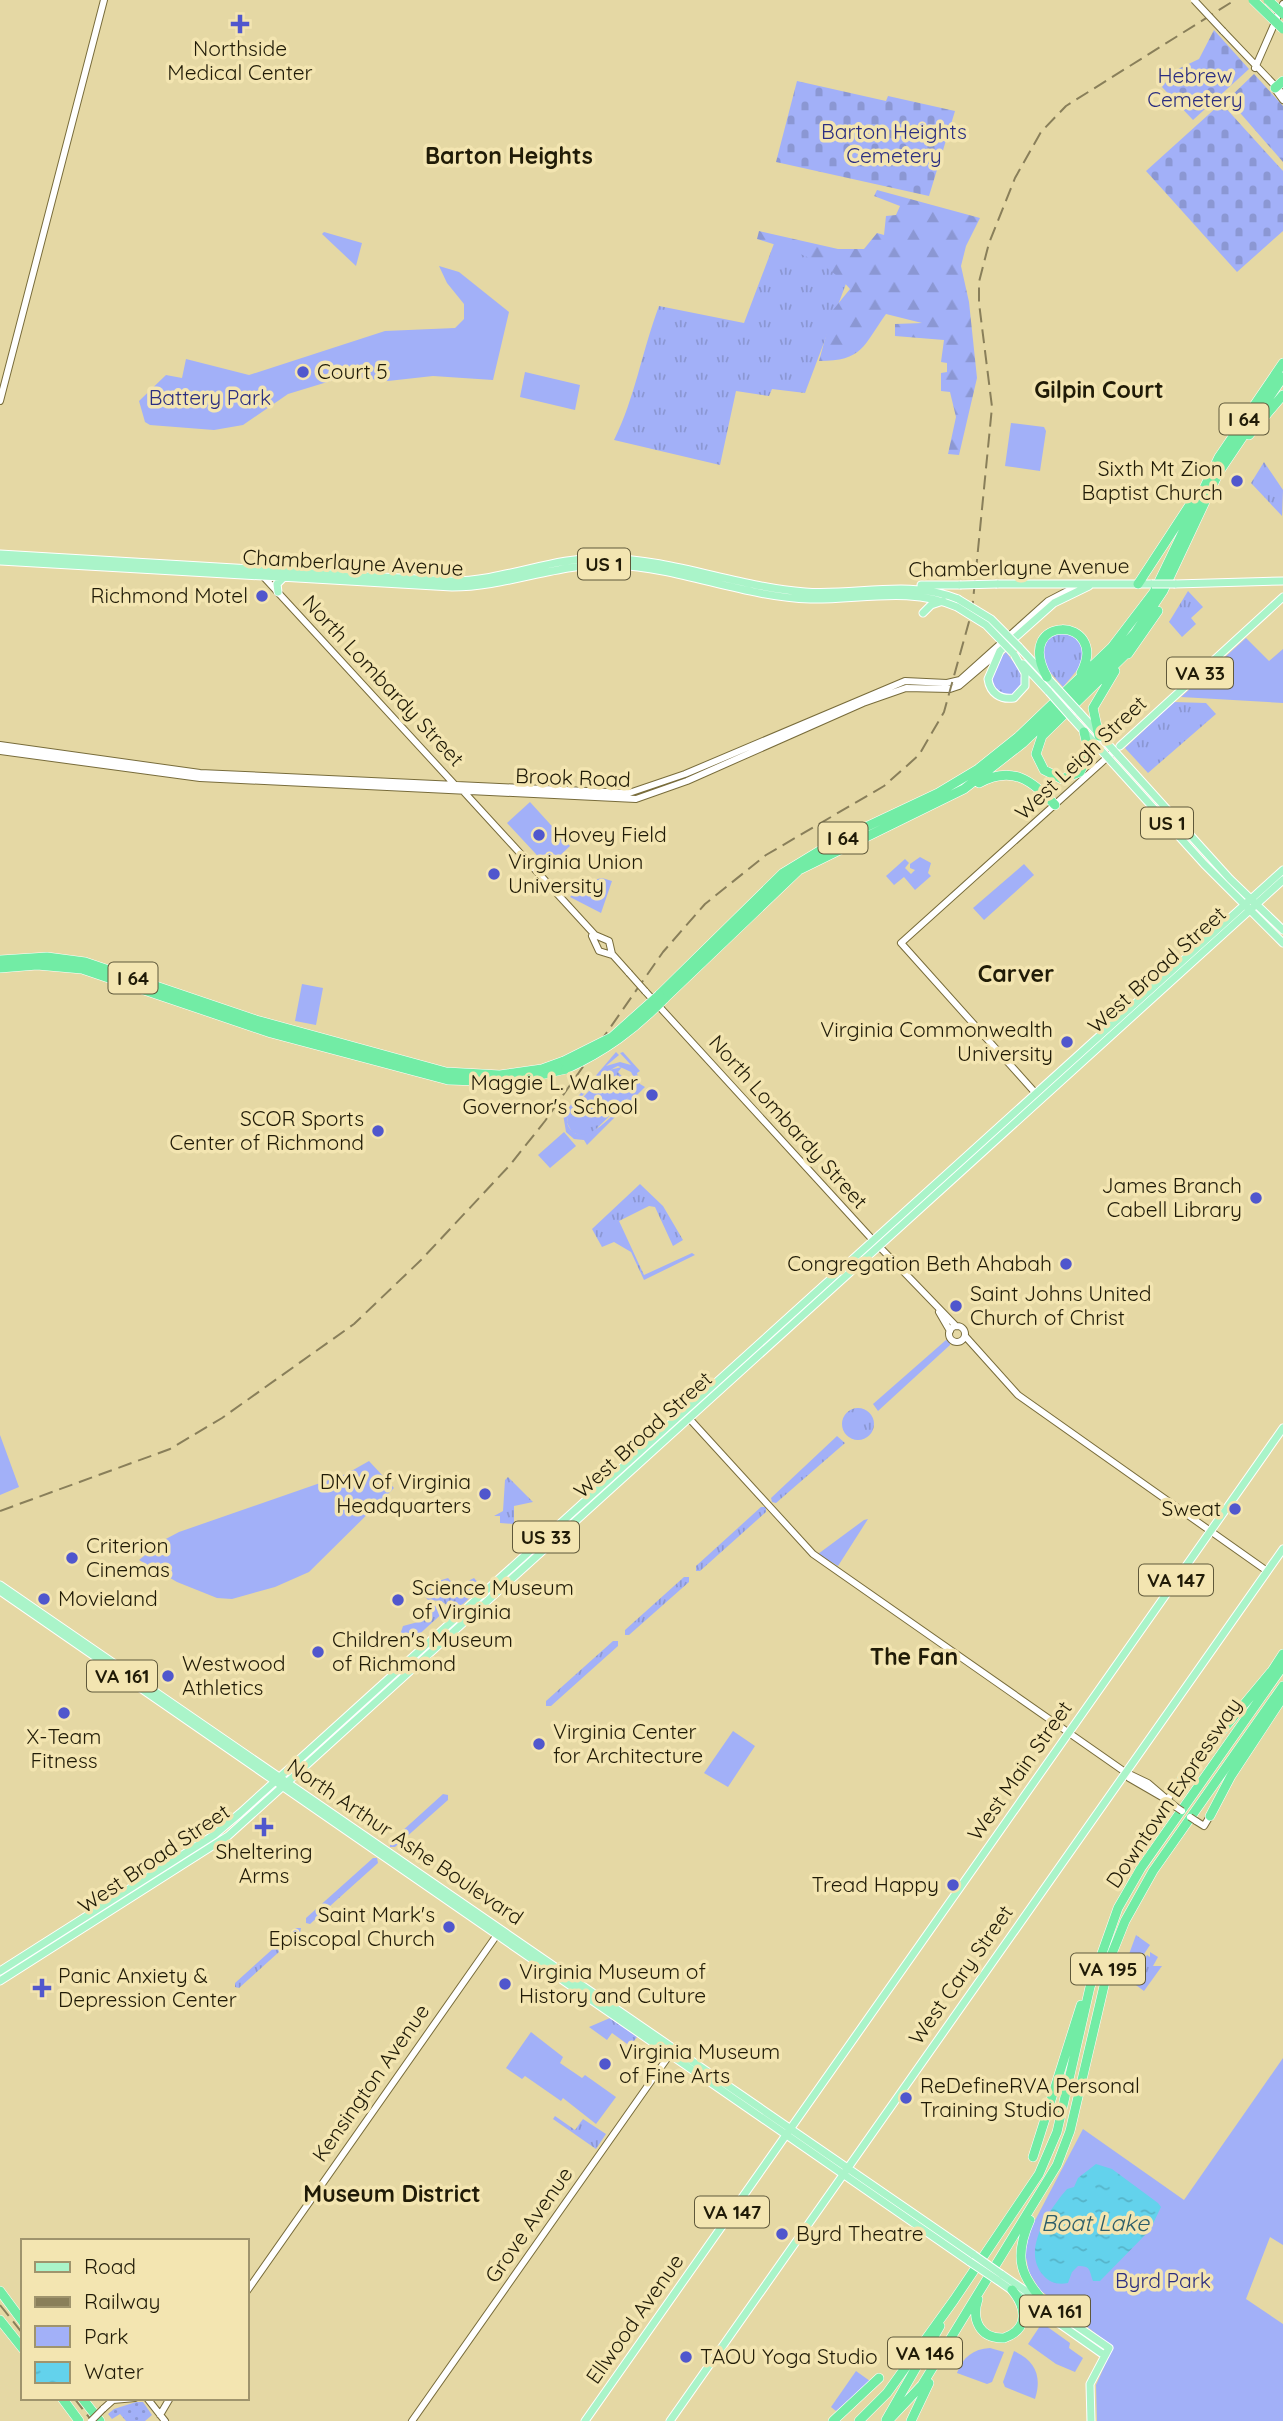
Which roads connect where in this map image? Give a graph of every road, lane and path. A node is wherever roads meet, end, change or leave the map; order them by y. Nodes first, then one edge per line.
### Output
1 (1194, 0) edge
2 (1252, 0) edge
3 (1268, 0) edge
4 (103, 1) edge
5 (1283, 4) edge
6 (1283, 14) edge
7 (1283, 29) edge
8 (1255, 68) junction
9 (1280, 87) edge
10 (1283, 100) edge
11 (1283, 363) edge
12 (1283, 377) edge
13 (1283, 395) edge
14 (0, 401) edge
15 (1219, 472) junction
16 (1199, 494) junction
17 (1186, 545) junction
18 (0, 554) edge
19 (0, 561) edge
20 (260, 573) junction
21 (283, 578) junction
22 (1283, 581) edge
23 (1138, 584) junction
24 (1086, 585) junction
25 (889, 589) junction
26 (278, 592) junction
27 (1283, 597) edge
28 (943, 601) junction
29 (958, 603) junction
30 (923, 613) dead end
31 (1130, 650) junction
32 (1000, 651) junction
33 (1016, 652) junction
34 (1047, 677) junction
35 (1073, 684) junction
36 (1052, 689) junction
37 (1084, 732) junction
38 (1099, 736) junction
39 (0, 745) edge
40 (0, 751) edge
41 (1113, 751) junction
42 (459, 789) junction
43 (964, 789) junction
44 (1055, 805) junction
45 (1283, 870) edge
46 (1283, 880) edge
47 (1253, 902) junction
48 (1246, 908) junction
49 (1283, 930) edge
50 (599, 941) junction
51 (1283, 943) edge
52 (610, 946) junction
53 (603, 952) junction
54 (614, 956) junction
55 (2, 964) edge
56 (662, 997) junction
57 (1038, 1096) junction
58 (876, 1244) junction
59 (953, 1329) junction
60 (962, 1339) junction
61 (684, 1410) junction
62 (689, 1418) junction
63 (1283, 1428) edge
64 (1211, 1530) junction
65 (1283, 1549) edge
66 (1268, 1571) junction
67 (0, 1585) edge
68 (0, 1591) edge
69 (1283, 1654) edge
70 (1280, 1665) edge
71 (1283, 1686) edge
72 (1283, 1697) edge
73 (1068, 1732) junction
74 (1125, 1772) junction
75 (1182, 1779) joint
76 (281, 1782) junction
77 (1167, 1800) junction
78 (1210, 1816) joint
79 (499, 1932) junction
80 (1098, 1961) junction
81 (0, 1971) edge
82 (0, 1981) edge
83 (672, 2052) junction
84 (788, 2132) junction
85 (1033, 2157) dead end
86 (845, 2171) junction
87 (1040, 2198) junction
88 (995, 2277) junction
89 (248, 2290) edge
90 (1012, 2290) junction
91 (0, 2292) edge
92 (954, 2300) junction
93 (1048, 2306) junction
94 (21, 2307) edge
95 (964, 2316) junction
96 (21, 2319) edge
97 (0, 2320) edge
98 (0, 2328) edge
99 (21, 2347) edge
100 (21, 2348) edge
101 (1106, 2351) junction
102 (879, 2378) dead end
103 (63, 2400) edge
104 (84, 2400) edge
105 (113, 2400) edge
106 (124, 2400) edge
107 (148, 2400) edge
108 (169, 2400) edge
109 (890, 2414) edge
110 (99, 2417) edge
111 (162, 2418) edge
112 (79, 2421) edge
113 (412, 2421) edge
114 (585, 2421) edge
115 (670, 2421) edge
116 (833, 2421) edge
117 (859, 2421) edge
118 (912, 2421) edge
119 (1091, 2421) edge

1 - 8 main road, bridge
2 - 7 highway, bridge
3 - 6 highway, bridge
4 - 14 main road
5 - 8 main road
8 - 9 main road
9 - 10 main road
11 - 16 highway, I 64
12 - 15 highway
13 - 15 highway, I 64
15 - 17 highway, I 64
16 - 23 highway
16 - 35 highway, I 64
17 - 31 highway
17 - 43 highway, I 64
18 - 20 main road, Chamberlayne Avenue / US 1
19 - 20 main road, Chamberlayne Avenue / US 1
20 - 21 main road, Chamberlayne Avenue / US 1
20 - 25 main road, Chamberlayne Avenue / US 1
20 - 26 main road, North Lombardy Street
21 - 26 main road
21 - 28 main road, Chamberlayne Avenue / US 1
22 - 23 main road, Chamberlayne Avenue, bridge
23 - 24 main road, Chamberlayne Avenue
24 - 25 main road, Chamberlayne Avenue, bridge
24 - 32 main road, Brook Road
24 - 42 main road, Brook Road
25 - 29 main road, Chamberlayne Avenue / US 1
26 - 42 main road, North Lombardy Street
27 - 41 main road, West Leigh Street / VA 33
28 - 29 main road, Chamberlayne Avenue / US 1
28 - 30 main road
29 - 33 main road, Chamberlayne Avenue / US 1, bridge
31 - 37 highway
31 - 38 highway
32 - 33 main road
32 - 42 main road, Brook Road
33 - 34 main road, Chamberlayne Avenue / US 1
33 - 36 main road, Chamberlayne Avenue / US 1
34 - 35 highway
34 - 36 main road, Chamberlayne Avenue / US 1
35 - 56 highway, I 64
36 - 37 main road, Chamberlayne Avenue / US 1, bridge
36 - 38 main road, Chamberlayne Avenue / US 1, bridge
37 - 41 main road, US 1
38 - 41 main road, US 1
39 - 42 main road, Brook Road
40 - 42 main road, Brook Road
41 - 44 main road, West Leigh Street / VA 33
41 - 47 main road, US 1
41 - 48 main road, US 1
42 - 50 main road, North Lombardy Street
43 - 44 highway
43 - 56 highway, I 64
44 - 57 main road, West Leigh Street / VA 33
45 - 47 main road, West Broad Street
46 - 47 main road, West Broad Street
47 - 48 main road, West Broad Street
47 - 49 main road, US 1
48 - 51 main road, US 1
48 - 57 main road, West Broad Street
50 - 52 main road
50 - 53 main road
52 - 53 main road
52 - 54 main road, North Lombardy Street
53 - 54 main road, North Lombardy Street
54 - 58 main road, North Lombardy Street, bridge
55 - 56 highway, I 64, bridge
57 - 58 main road, West Broad Street / US 33
58 - 59 main road, North Lombardy Street
58 - 61 main road, West Broad Street / US 33
58 - 62 main road, West Broad Street / US 33
59 - 60 main road
59 - 60 main road
60 - 64 main road
61 - 62 main road
61 - 76 main road, West Broad Street / US 33
62 - 73 main road
62 - 76 main road, West Broad Street / US 33
63 - 64 main road, West Main Street / VA 147
64 - 66 main road
64 - 73 main road, West Main Street / VA 147
65 - 66 main road, West Cary Street / VA 147
66 - 74 main road, West Cary Street / VA 147
67 - 76 main road, North Arthur Ashe Boulevard / VA 161
68 - 76 main road, North Arthur Ashe Boulevard / VA 161
69 - 70 highway
70 - 75 highway
70 - 80 highway, Downtown Expressway / VA 195
71 - 87 highway, Downtown Expressway / VA 195
72 - 78 highway
73 - 74 main road
73 - 84 main road, West Main Street / VA 147
74 - 77 main road
74 - 86 main road, West Cary Street / VA 147
75 - 77 main road
76 - 79 main road, North Arthur Ashe Boulevard / VA 161
76 - 81 main road, West Broad Street / US 33
76 - 82 main road, West Broad Street / US 33
77 - 78 main road, bridge
79 - 83 main road, North Arthur Ashe Boulevard / VA 161
79 - 89 main road, Kensington Avenue
80 - 85 highway
80 - 92 highway, Downtown Expressway / VA 195
83 - 84 main road, North Arthur Ashe Boulevard / VA 161
83 - 113 main road, Grove Avenue
84 - 86 main road, VA 161
84 - 114 main road, Ellwood Avenue / VA 147
86 - 88 main road, VA 161, bridge
86 - 115 main road, West Cary Street / VA 147
87 - 88 highway, Downtown Expressway / VA 195
87 - 93 highway
88 - 90 main road, VA 161
88 - 90 highway
88 - 93 main road, VA 161
88 - 95 highway, Downtown Expressway / VA 195
90 - 101 main road, VA 161
91 - 94 highway
91 - 96 highway
92 - 109 highway, VA 146
92 - 117 highway, Downtown Expressway / VA 195
93 - 101 main road, VA 161
95 - 109 highway, Downtown Expressway / VA 195
95 - 118 highway, VA 146
97 - 99 highway
98 - 100 highway
101 - 119 main road, VA 161
102 - 116 highway
103 - 112 highway
104 - 110 highway
105 - 110 main road
106 - 110 main road
107 - 111 main road
108 - 111 main road

